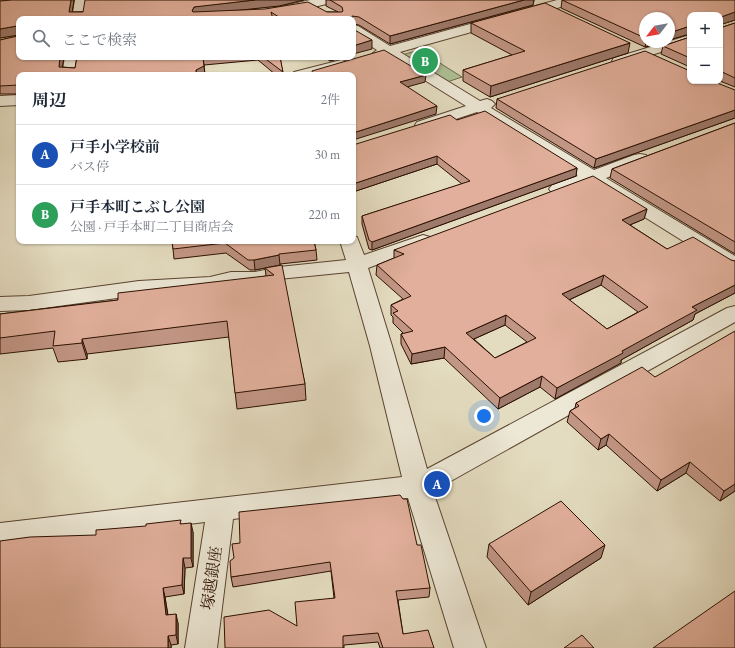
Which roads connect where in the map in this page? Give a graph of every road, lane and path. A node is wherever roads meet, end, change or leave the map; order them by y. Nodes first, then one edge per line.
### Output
1 (81, 0) edge
2 (327, 0) edge
3 (532, 0) edge
4 (571, 0) edge
5 (311, 4) junction
6 (545, 7) junction
7 (276, 11) edge
8 (329, 14) edge
9 (78, 16) edge
10 (563, 16) edge
11 (356, 31) edge
12 (687, 40) edge
13 (624, 44) edge
14 (388, 51) junction
15 (644, 53) junction
16 (366, 57) edge
17 (72, 60) edge
18 (294, 60) dead end
19 (658, 60) edge
20 (350, 61) edge
21 (608, 65) edge
22 (70, 72) edge
23 (298, 72) edge
24 (310, 72) edge
25 (16, 100) edge
26 (501, 100) edge
27 (0, 101) edge
28 (479, 107) junction
29 (412, 128) edge
30 (656, 153) edge
31 (592, 176) junction
32 (541, 196) edge
33 (438, 235) edge
34 (351, 244) edge
35 (735, 264) edge
36 (357, 265) junction
37 (0, 304) edge
38 (735, 313) edge
39 (418, 486) junction
40 (221, 509) junction
41 (0, 535) edge
42 (201, 648) edge
43 (470, 648) edge

1 - 9 street
2 - 5 street
3 - 6 street
4 - 6 street
5 - 7 street
5 - 8 street
6 - 10 street
6 - 14 street
11 - 14 street
12 - 15 street
13 - 15 street
14 - 16 street
14 - 28 street
15 - 19 street
15 - 21 street
17 - 22 street
18 - 23 street
20 - 24 street
25 - 27 street
26 - 28 street
28 - 29 street
28 - 31 street
30 - 31 street
31 - 32 street
31 - 35 street
33 - 36 street
34 - 36 street
36 - 37 street
36 - 39 street
38 - 39 street
39 - 40 street
39 - 43 street
40 - 41 street
40 - 42 street, 塚越銀座

